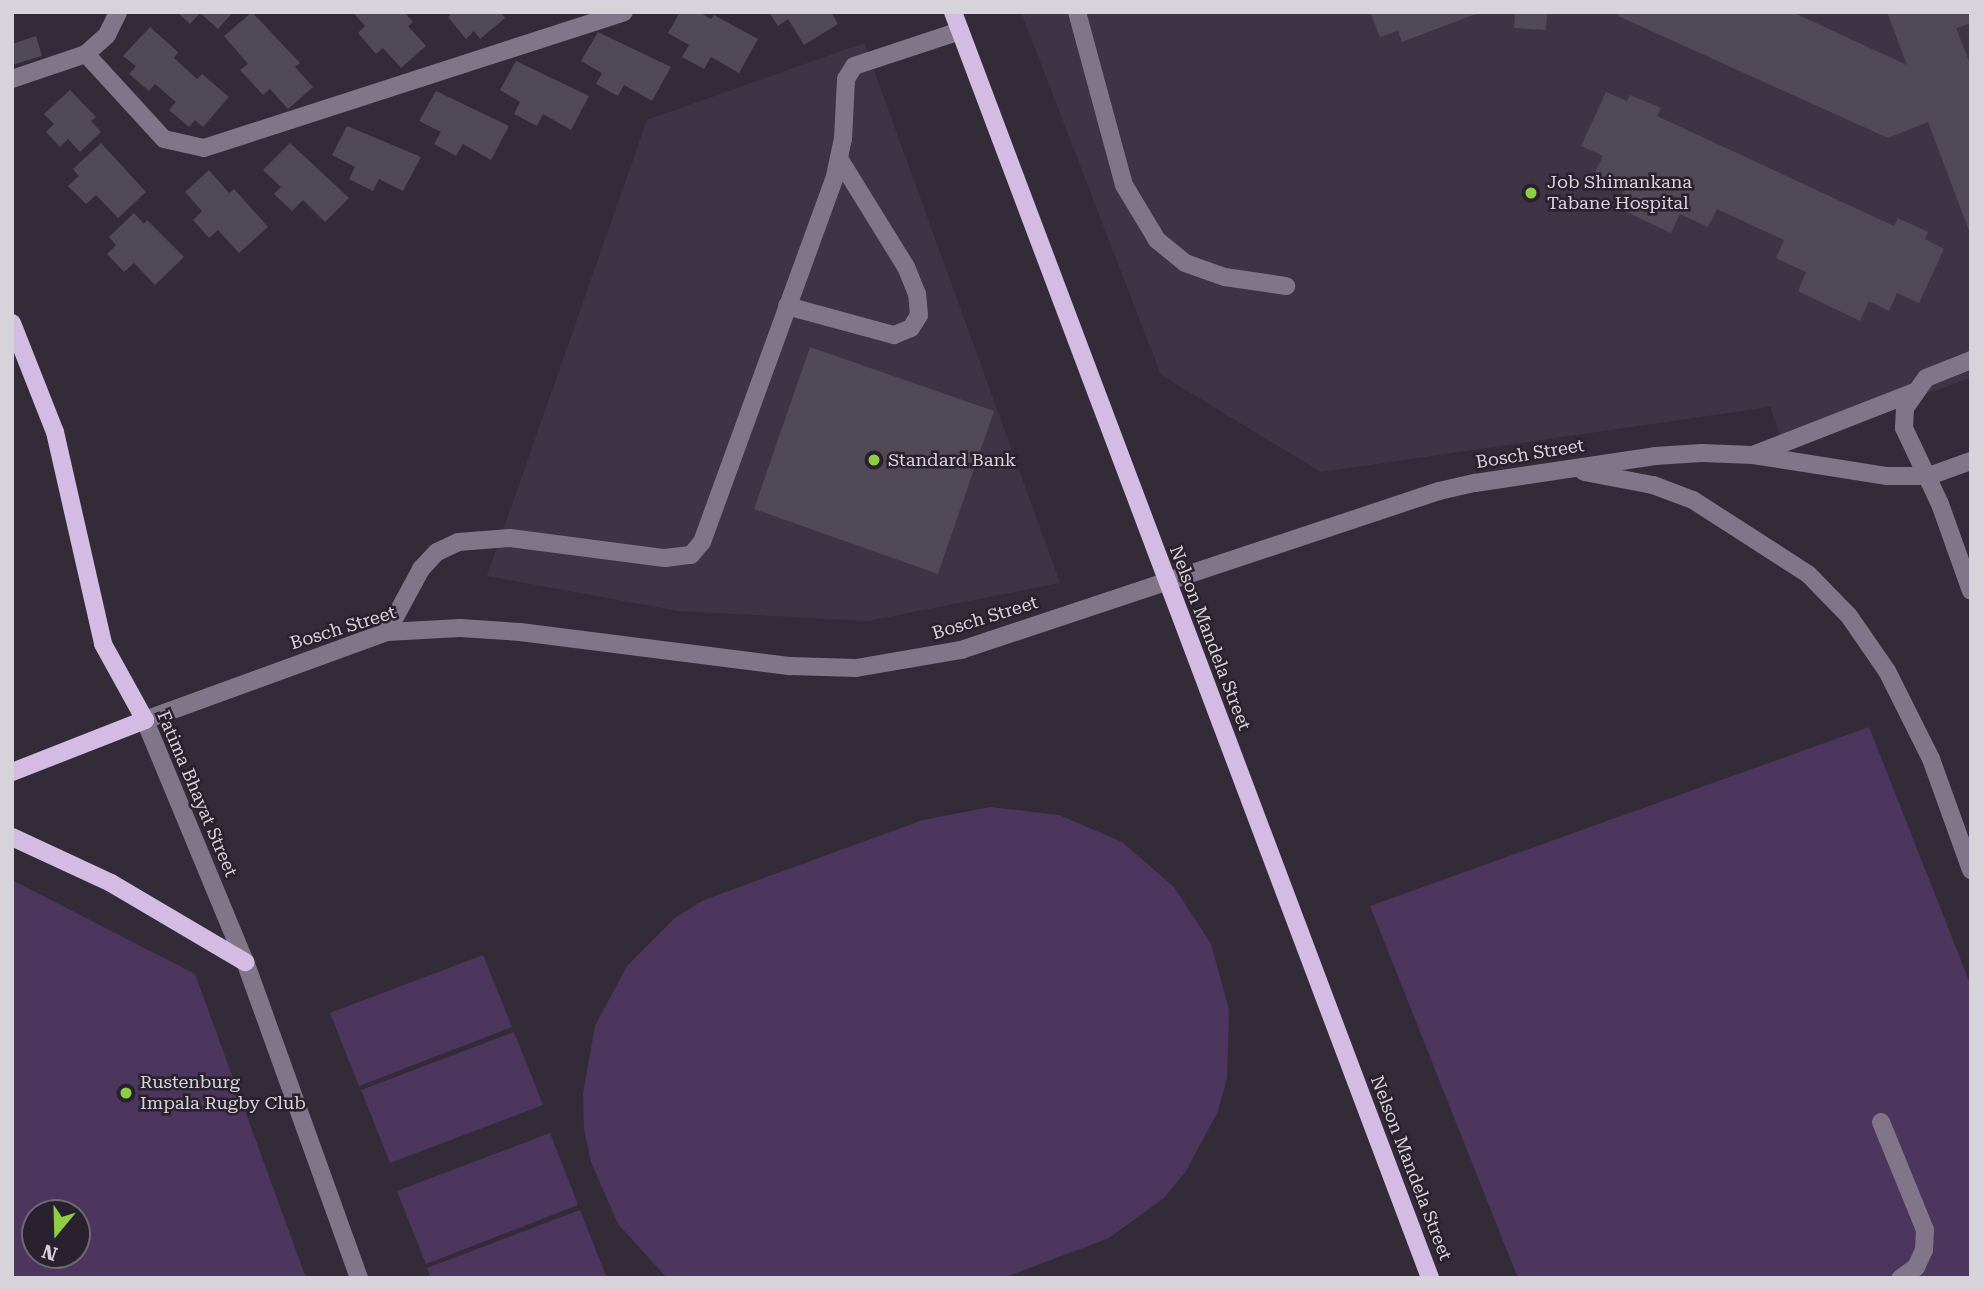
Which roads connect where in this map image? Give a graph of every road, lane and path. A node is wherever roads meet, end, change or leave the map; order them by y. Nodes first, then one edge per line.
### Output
1 (118, 12) edge
2 (624, 12) edge
3 (953, 12) edge
4 (1077, 12) edge
5 (960, 30) junction
6 (86, 54) junction
7 (12, 79) edge
8 (839, 160) junction
9 (1286, 286) dead end
10 (787, 306) junction
11 (12, 323) edge
12 (1971, 360) edge
13 (1912, 393) junction
14 (1753, 455) junction
15 (1971, 461) edge
16 (1569, 470) junction
17 (1929, 476) junction
18 (1966, 566) edge
19 (1165, 580) junction
20 (1971, 591) edge
21 (387, 632) junction
22 (145, 720) junction
23 (12, 772) edge
24 (12, 837) edge
25 (1971, 870) edge
26 (244, 962) junction
27 (1881, 1122) dead end
28 (359, 1278) edge
29 (1430, 1278) edge
30 (1901, 1278) edge

1 - 6 street
2 - 6 street
3 - 5 main road, Nelson Mandela Street
4 - 9 street
5 - 8 street
5 - 19 main road, Nelson Mandela Street
6 - 7 street
8 - 10 street
8 - 10 street
10 - 21 street
11 - 22 main road, Fatima Bhayat Street
12 - 13 street
13 - 14 street
13 - 17 street
14 - 16 street, Bosch Street
14 - 17 street, Bosch Street
15 - 17 street, Bosch Street
16 - 19 street, Bosch Street
16 - 25 street
17 - 18 street
18 - 20 street
19 - 21 street, Bosch Street
19 - 29 main road, Nelson Mandela Street
21 - 22 street, Bosch Street
22 - 23 main road, Bosch Street
22 - 26 street, Fatima Bhayat Street
24 - 26 main road
26 - 28 street, Fatima Bhayat Street
27 - 30 street

